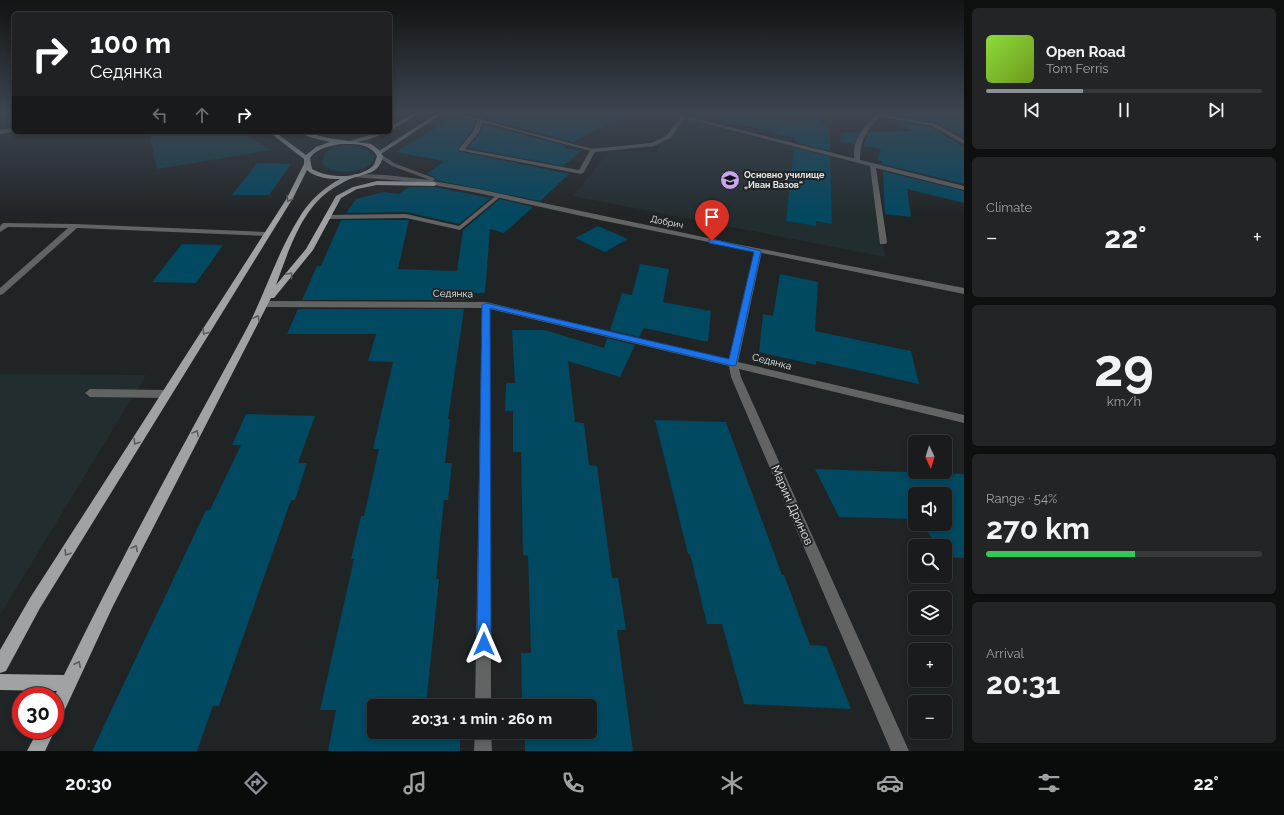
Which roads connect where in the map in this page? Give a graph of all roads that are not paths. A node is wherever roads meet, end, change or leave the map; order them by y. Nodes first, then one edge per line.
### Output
1 (291, 148) edge
2 (319, 148) edge
3 (374, 148) edge
4 (386, 148) edge
5 (463, 148) edge
6 (586, 148) edge
7 (616, 148) edge
8 (808, 148) edge
9 (857, 148) edge
10 (593, 150) junction
11 (380, 155) junction
12 (856, 160) junction
13 (307, 161) junction
14 (873, 164) junction
15 (352, 177) junction
16 (434, 184) junction
17 (460, 188) junction
18 (964, 188) edge
19 (498, 196) junction
20 (327, 217) junction
21 (75, 226) junction
22 (0, 230) edge
23 (266, 234) junction
24 (883, 242) dead end
25 (758, 251) junction
26 (964, 291) edge
27 (0, 292) edge
28 (264, 304) junction
29 (486, 305) junction
30 (733, 363) junction
31 (90, 393) dead end
32 (166, 394) junction
33 (964, 419) edge
34 (0, 665) edge
35 (0, 682) edge
36 (69, 682) junction
37 (64, 693) edge
38 (483, 699) edge
39 (42, 739) edge
40 (483, 739) edge
41 (36, 751) edge
42 (483, 751) edge
43 (900, 751) edge

1 - 13 main road
2 - 13 main road
3 - 11 main road
4 - 11 main road
5 - 10 street
6 - 10 street
7 - 10 street
8 - 12 street
9 - 12 street
11 - 15 main road
11 - 17 street, Добрич
12 - 14 street
13 - 15 main road
13 -> 23 main road
14 - 18 street
14 - 24 street
15 - 16 street, Добрич
15 - 28 main road
16 - 17 street, Добрич
16 - 20 main road
17 - 19 street, Добрич
19 - 20 street
19 - 25 street, Добрич
28 -> 20 main road
21 - 22 street
21 - 23 street
21 - 27 street
23 -> 32 main road
25 - 26 street, Добрич
25 - 30 street, Марин Дринов
28 - 29 street, Седянка
36 -> 28 main road
29 - 30 street, Седянка
29 - 38 street
30 - 33 street, Седянка
30 - 43 street, Марин Дринов
31 - 32 street
32 -> 34 main road
35 - 36 main road
36 - 37 main road
39 - 41 main road
40 - 42 street

